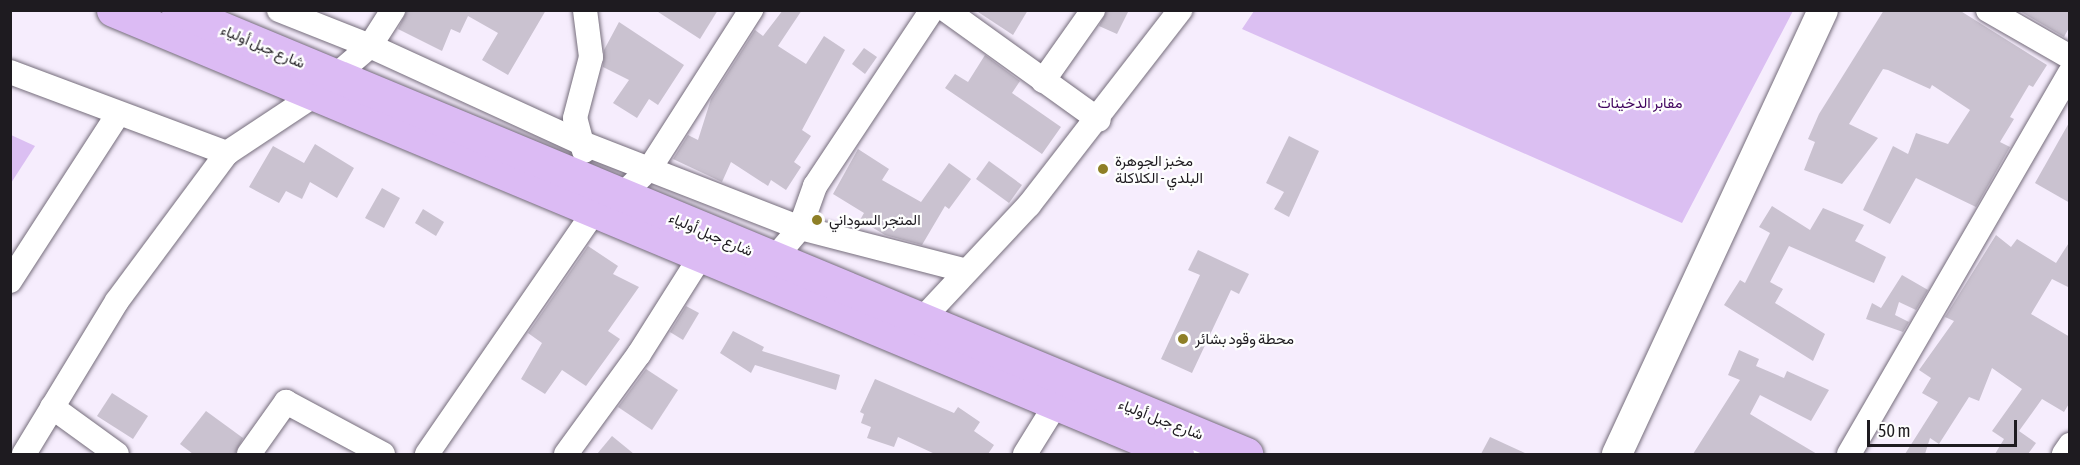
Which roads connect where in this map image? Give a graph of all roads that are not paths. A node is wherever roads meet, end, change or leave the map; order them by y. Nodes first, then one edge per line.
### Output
1 (113, 10) edge
2 (279, 10) edge
3 (393, 10) edge
4 (585, 10) edge
5 (751, 10) edge
6 (932, 10) edge
7 (946, 10) edge
8 (1093, 10) edge
9 (1180, 10) edge
10 (1823, 10) edge
11 (1988, 10) edge
12 (192, 13) edge
13 (370, 46) junction
14 (2070, 57) edge
15 (10, 72) edge
16 (2070, 73) edge
17 (1043, 81) junction
18 (324, 86) junction
19 (118, 114) junction
20 (1099, 120) junction
21 (582, 143) junction
22 (227, 153) junction
23 (650, 168) junction
24 (563, 171) junction
25 (607, 204) junction
26 (800, 228) junction
27 (700, 256) junction
28 (773, 260) junction
29 (967, 271) junction
30 (10, 281) edge
31 (911, 331) junction
32 (1056, 404) junction
33 (52, 407) junction
34 (2070, 445) edge
35 (1191, 448) edge
36 (24, 454) edge
37 (117, 454) edge
38 (249, 454) edge
39 (383, 454) edge
40 (427, 454) edge
41 (566, 454) edge
42 (1025, 454) edge
43 (1246, 454) edge
44 (1617, 454) edge
45 (1850, 454) edge
46 (2064, 454) edge

1 - 18 main road, شارع جبل أولياء
2 - 13 street
3 - 13 street
4 - 21 street
5 - 23 street
6 - 26 street
7 - 17 street
8 - 17 street
9 - 20 street
10 - 44 street
11 - 14 street
12 - 18 main road, شارع جبل أولياء
13 - 18 street
13 - 21 street
15 - 19 street
16 - 45 street
17 - 20 street
18 - 22 street
18 - 24 main road, شارع جبل أولياء
18 - 25 main road, شارع جبل أولياء
19 - 22 street
19 - 30 street
20 - 29 street
21 - 23 street
21 - 24 street
22 - 33 street
23 - 25 street
23 - 26 street
24 - 25 main road, شارع جبل أولياء
25 - 27 main road, شارع جبل أولياء
25 - 28 main road, شارع جبل أولياء
25 - 40 street
26 - 28 street
26 - 29 street
27 - 31 main road, شارع جبل أولياء
27 - 41 street
28 - 31 main road, شارع جبل أولياء
29 - 31 street
31 - 32 main road, شارع جبل أولياء
31 - 35 main road, شارع جبل أولياء
32 - 35 main road, شارع جبل أولياء
32 - 42 street
33 - 36 street
33 - 37 street
34 - 46 street
35 - 43 main road, شارع جبل أولياء
38 - 39 street

